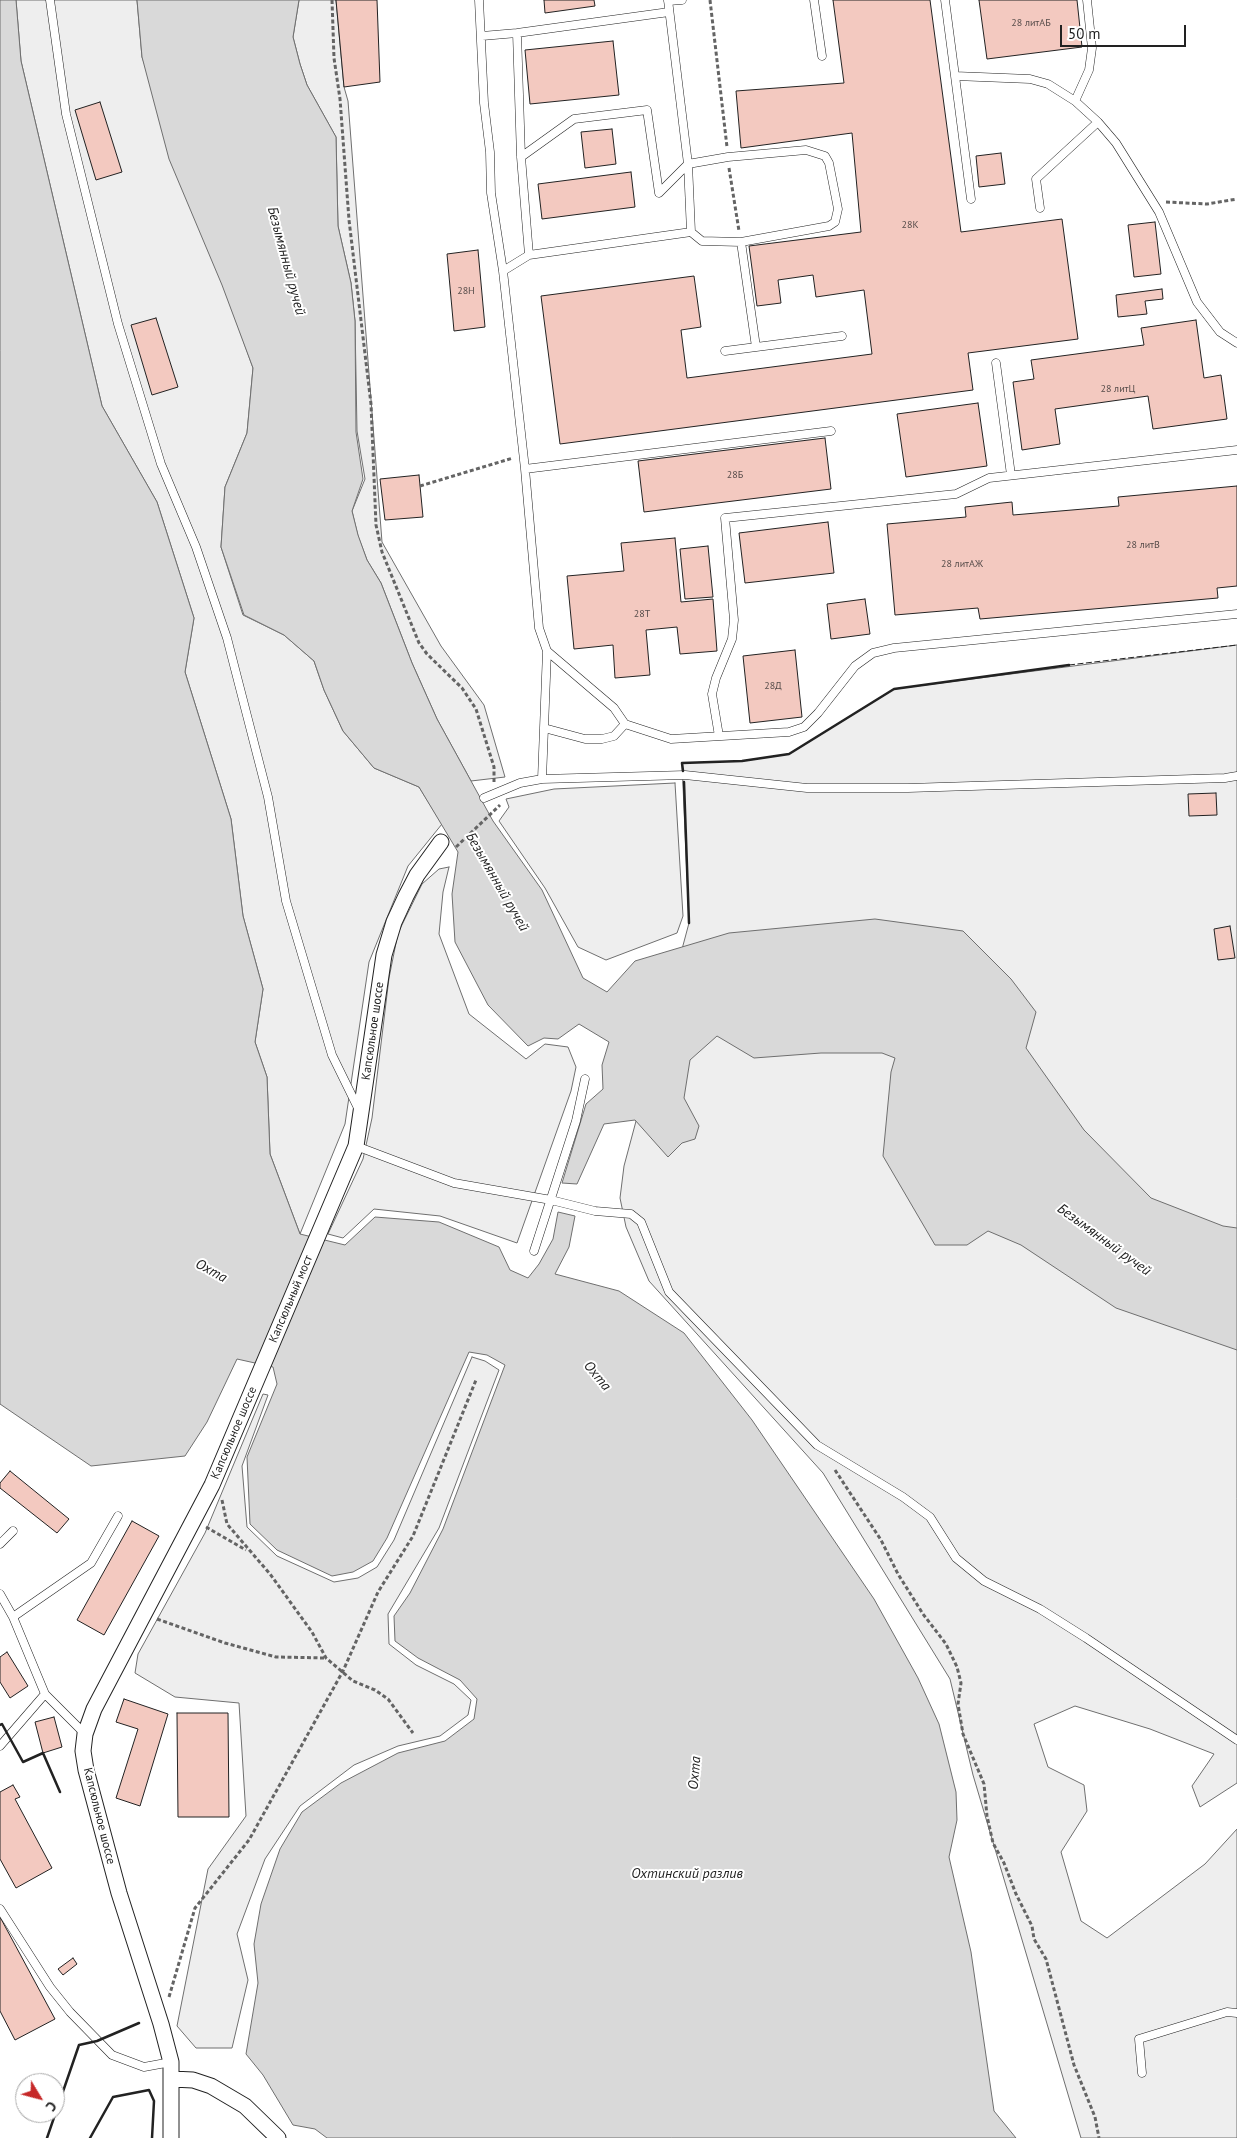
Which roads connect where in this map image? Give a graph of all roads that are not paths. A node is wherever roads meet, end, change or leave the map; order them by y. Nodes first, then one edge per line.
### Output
1 (50, 0) edge
2 (480, 0) edge
3 (682, 0) edge
4 (814, 0) edge
5 (945, 0) edge
6 (1087, 0) edge
7 (668, 1) edge
8 (669, 12) junction
9 (517, 34) junction
10 (482, 36) junction
11 (822, 56) dead end
12 (954, 76) junction
13 (1075, 101) junction
14 (1098, 122) junction
15 (522, 157) junction
16 (688, 164) junction
17 (971, 199) dead end
18 (1040, 208) dead end
19 (690, 232) junction
20 (741, 242) junction
21 (530, 255) junction
22 (503, 271) junction
23 (842, 336) dead end
24 (1237, 343) edge
25 (756, 347) junction
26 (725, 350) dead end
27 (996, 362) dead end
28 (831, 431) dead end
29 (1237, 450) edge
30 (525, 468) junction
31 (1011, 475) junction
32 (1237, 614) edge
33 (547, 651) junction
34 (625, 724) junction
35 (544, 728) junction
36 (719, 736) junction
37 (1237, 776) edge
38 (542, 779) junction
39 (484, 798) dead end
40 (441, 842) dead end
41 (585, 1079) dead end
42 (361, 1114) junction
43 (356, 1146) junction
44 (551, 1200) junction
45 (322, 1227) joint
46 (534, 1251) dead end
47 (260, 1371) joint
48 (118, 1516) dead end
49 (13, 1531) dead end
50 (0, 1544) edge
51 (0, 1594) edge
52 (13, 1617) junction
53 (45, 1694) junction
54 (85, 1734) junction
55 (1237, 1740) edge
56 (0, 1746) edge
57 (0, 1909) edge
58 (1237, 2013) edge
59 (171, 2062) junction
60 (1142, 2073) dead end
61 (172, 2078) junction
62 (171, 2138) edge
63 (278, 2138) edge

1 - 42 lane
2 - 10 lane
3 - 7 lane
4 - 11 lane
5 - 12 lane
6 - 13 lane
7 - 8 lane
8 - 9 lane
8 - 16 lane
9 - 10 lane
9 - 15 lane
10 - 22 lane
12 - 13 lane
12 - 17 lane
13 - 14 lane
14 - 18 lane
14 - 24 lane
15 - 16 lane
15 - 21 lane
16 - 19 lane
16 - 20 lane
19 - 20 lane
19 - 21 lane
20 - 25 lane
21 - 22 lane
22 - 30 lane
23 - 25 lane
25 - 26 lane
27 - 31 lane
28 - 30 lane
29 - 31 lane
30 - 33 lane
31 - 36 lane
32 - 36 lane
33 - 34 lane
33 - 35 lane
34 - 35 lane
34 - 36 lane
35 - 38 lane
37 - 38 lane
38 - 39 lane
40 - 42 street, Капсюльное шоссе
41 - 44 lane
42 - 43 street, Капсюльное шоссе
43 - 44 lane
43 - 45 street, Капсюльное шоссе
44 - 46 lane
44 - 55 lane
45 - 47 street, Капсюльный мост
47 - 54 street, Капсюльное шоссе
48 - 52 lane
49 - 50 lane
51 - 52 lane
52 - 53 lane
53 - 54 lane
53 - 56 lane
54 - 59 street, Капсюльное шоссе
57 - 59 lane
58 - 60 lane
59 - 61 street, Капсюльное шоссе
61 - 62 street, Капсюльное шоссе
61 - 63 street

